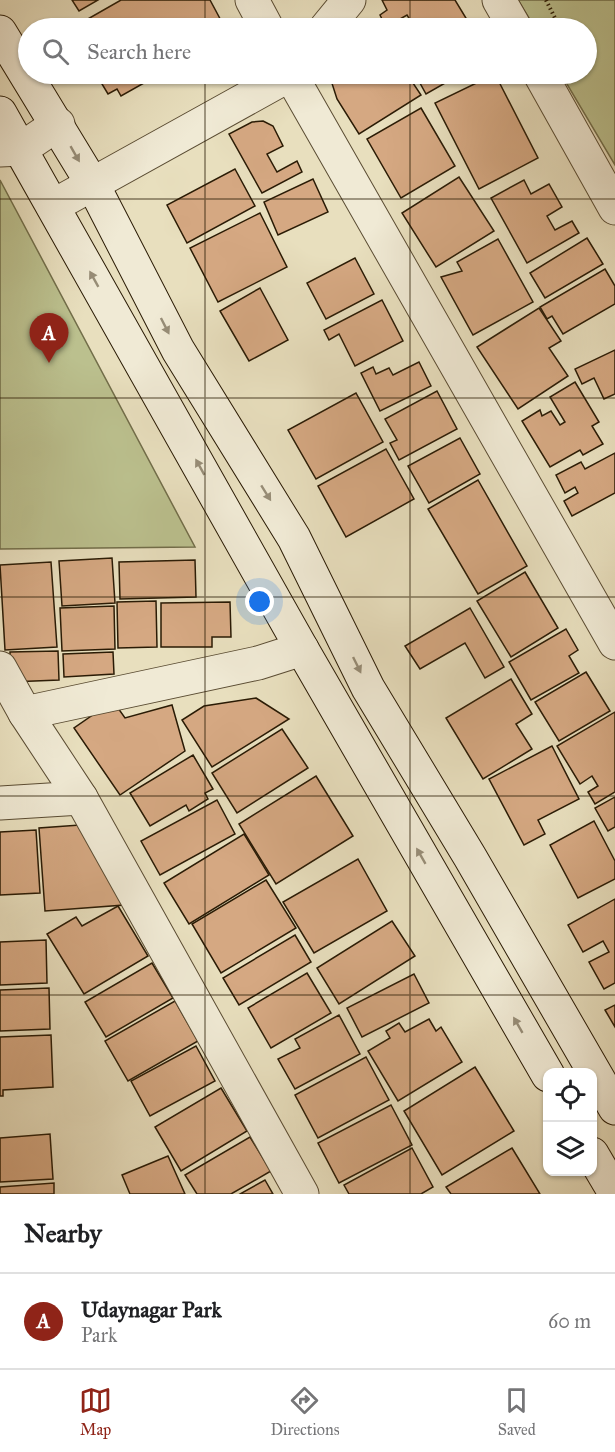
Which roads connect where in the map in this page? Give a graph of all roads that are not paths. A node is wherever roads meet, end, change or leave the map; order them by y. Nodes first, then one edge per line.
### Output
1 (252, 0) edge
2 (349, 0) edge
3 (499, 0) edge
4 (262, 18) edge
5 (335, 18) edge
6 (509, 18) edge
7 (0, 32) edge
8 (18, 61) edge
9 (33, 84) edge
10 (272, 84) edge
11 (296, 84) edge
12 (546, 84) edge
13 (0, 113) edge
14 (58, 124) junction
15 (10, 150) edge
16 (93, 184) junction
17 (53, 206) junction
18 (615, 208) edge
19 (615, 643) edge
20 (302, 649) junction
21 (0, 668) edge
22 (25, 713) junction
23 (81, 798) junction
24 (0, 803) edge
25 (543, 1068) edge
26 (615, 1108) edge
27 (597, 1162) edge
28 (615, 1193) edge
29 (302, 1194) edge

1 - 4 main road
2 - 5 main road
3 - 6 main road
7 - 8 main road
9 - 14 main road
10 - 16 main road
11 - 19 main road
12 - 18 main road
13 - 15 main road
14 - 15 main road
14 -> 16 main road
15 - 17 main road
16 - 17 main road
16 -> 26 main road
20 -> 17 main road
20 - 22 main road
25 -> 20 main road
21 - 22 main road
22 - 23 main road
23 - 24 main road
23 - 29 main road
27 - 28 main road

